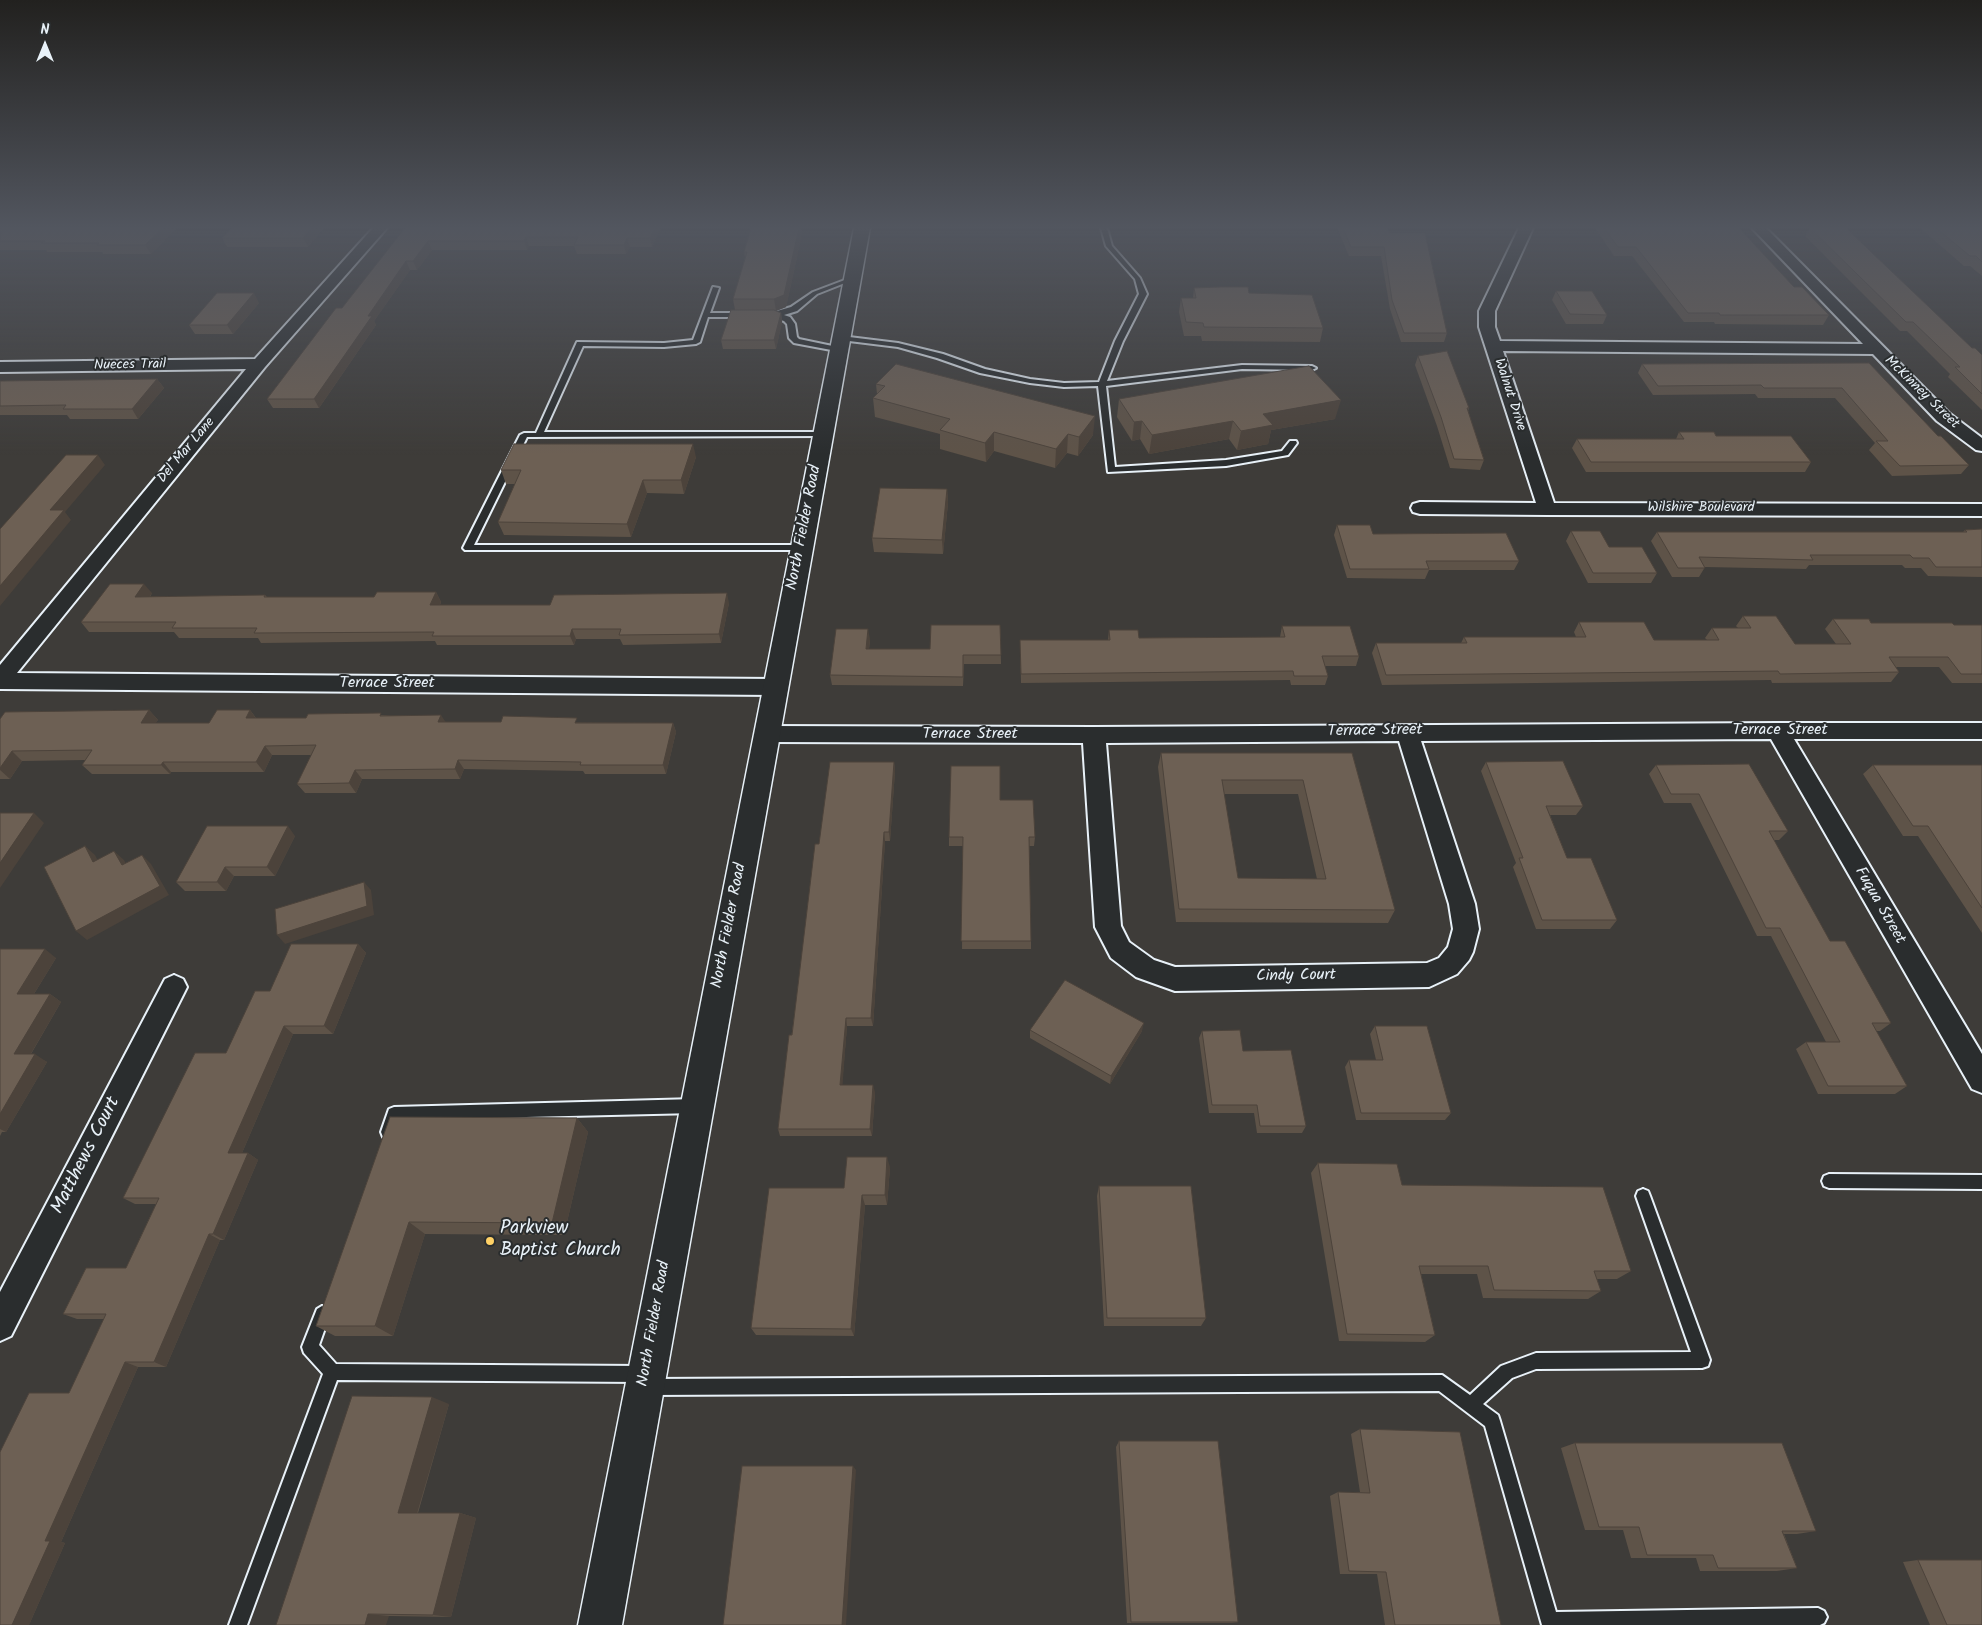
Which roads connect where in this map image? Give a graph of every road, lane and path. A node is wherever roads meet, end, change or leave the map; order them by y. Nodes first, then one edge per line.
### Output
1 (313, 304) edge
2 (709, 304) edge
3 (801, 304) edge
4 (848, 304) edge
5 (1138, 304) edge
6 (1490, 304) edge
7 (1832, 304) edge
8 (705, 315) junction
9 (750, 315) edge
10 (759, 315) edge
11 (777, 315) junction
12 (840, 344) junction
13 (1493, 346) junction
14 (1875, 349) junction
15 (259, 364) junction
16 (0, 366) edge
17 (1312, 368) edge
18 (1102, 384) junction
19 (823, 434) junction
20 (539, 435) junction
21 (1293, 443) dead end
22 (1982, 446) edge
23 (1420, 508) dead end
24 (1547, 509) junction
25 (1982, 510) edge
26 (801, 548) junction
27 (0, 680) edge
28 (775, 687) junction
29 (1778, 731) junction
30 (1982, 731) edge
31 (1406, 732) junction
32 (768, 734) junction
33 (1094, 735) junction
34 (174, 987) dead end
35 (1982, 1080) edge
36 (696, 1106) junction
37 (384, 1142) edge
38 (1829, 1181) dead end
39 (1982, 1182) edge
40 (1643, 1196) dead end
41 (327, 1300) edge
42 (0, 1325) edge
43 (332, 1372) junction
44 (645, 1380) junction
45 (1471, 1405) junction
46 (1818, 1617) dead end
47 (1550, 1623) edge
48 (238, 1625) edge
49 (600, 1625) edge

1 - 15 street, Del Mar Lane
2 - 8 lane
3 - 11 lane
4 - 12 main road, North Fielder Road
5 - 18 lane
6 - 13 street, Walnut Drive
7 - 14 street, McKinney Street
8 - 9 lane
8 - 20 lane
10 - 11 lane
11 - 12 lane
12 - 18 lane
12 - 19 main road, North Fielder Road
13 - 14 street
13 - 24 street, Walnut Drive
14 - 22 street, McKinney Street
15 - 16 street, Nueces Trail
15 - 27 street, Del Mar Lane
17 - 18 lane
18 - 21 lane
19 - 20 lane
19 - 26 main road, North Fielder Road
20 - 26 lane
23 - 24 street, Wilshire Boulevard
24 - 25 street, Wilshire Boulevard
26 - 28 main road, North Fielder Road
27 - 28 street, Terrace Street
28 - 32 main road, North Fielder Road
29 - 30 street, Terrace Street
29 - 31 street, Terrace Street
29 - 35 street, Fuqua Street
31 - 33 street, Terrace Street
31 - 33 street, Cindy Court
32 - 33 street, Terrace Street
32 - 36 main road, North Fielder Road
34 - 42 street, Matthews Court
36 - 37 lane
36 - 44 main road, North Fielder Road
38 - 39 lane
40 - 45 lane
41 - 43 lane
43 - 44 lane
43 - 48 lane
44 - 45 lane
44 - 49 main road, North Fielder Road
45 - 47 lane
46 - 47 lane

